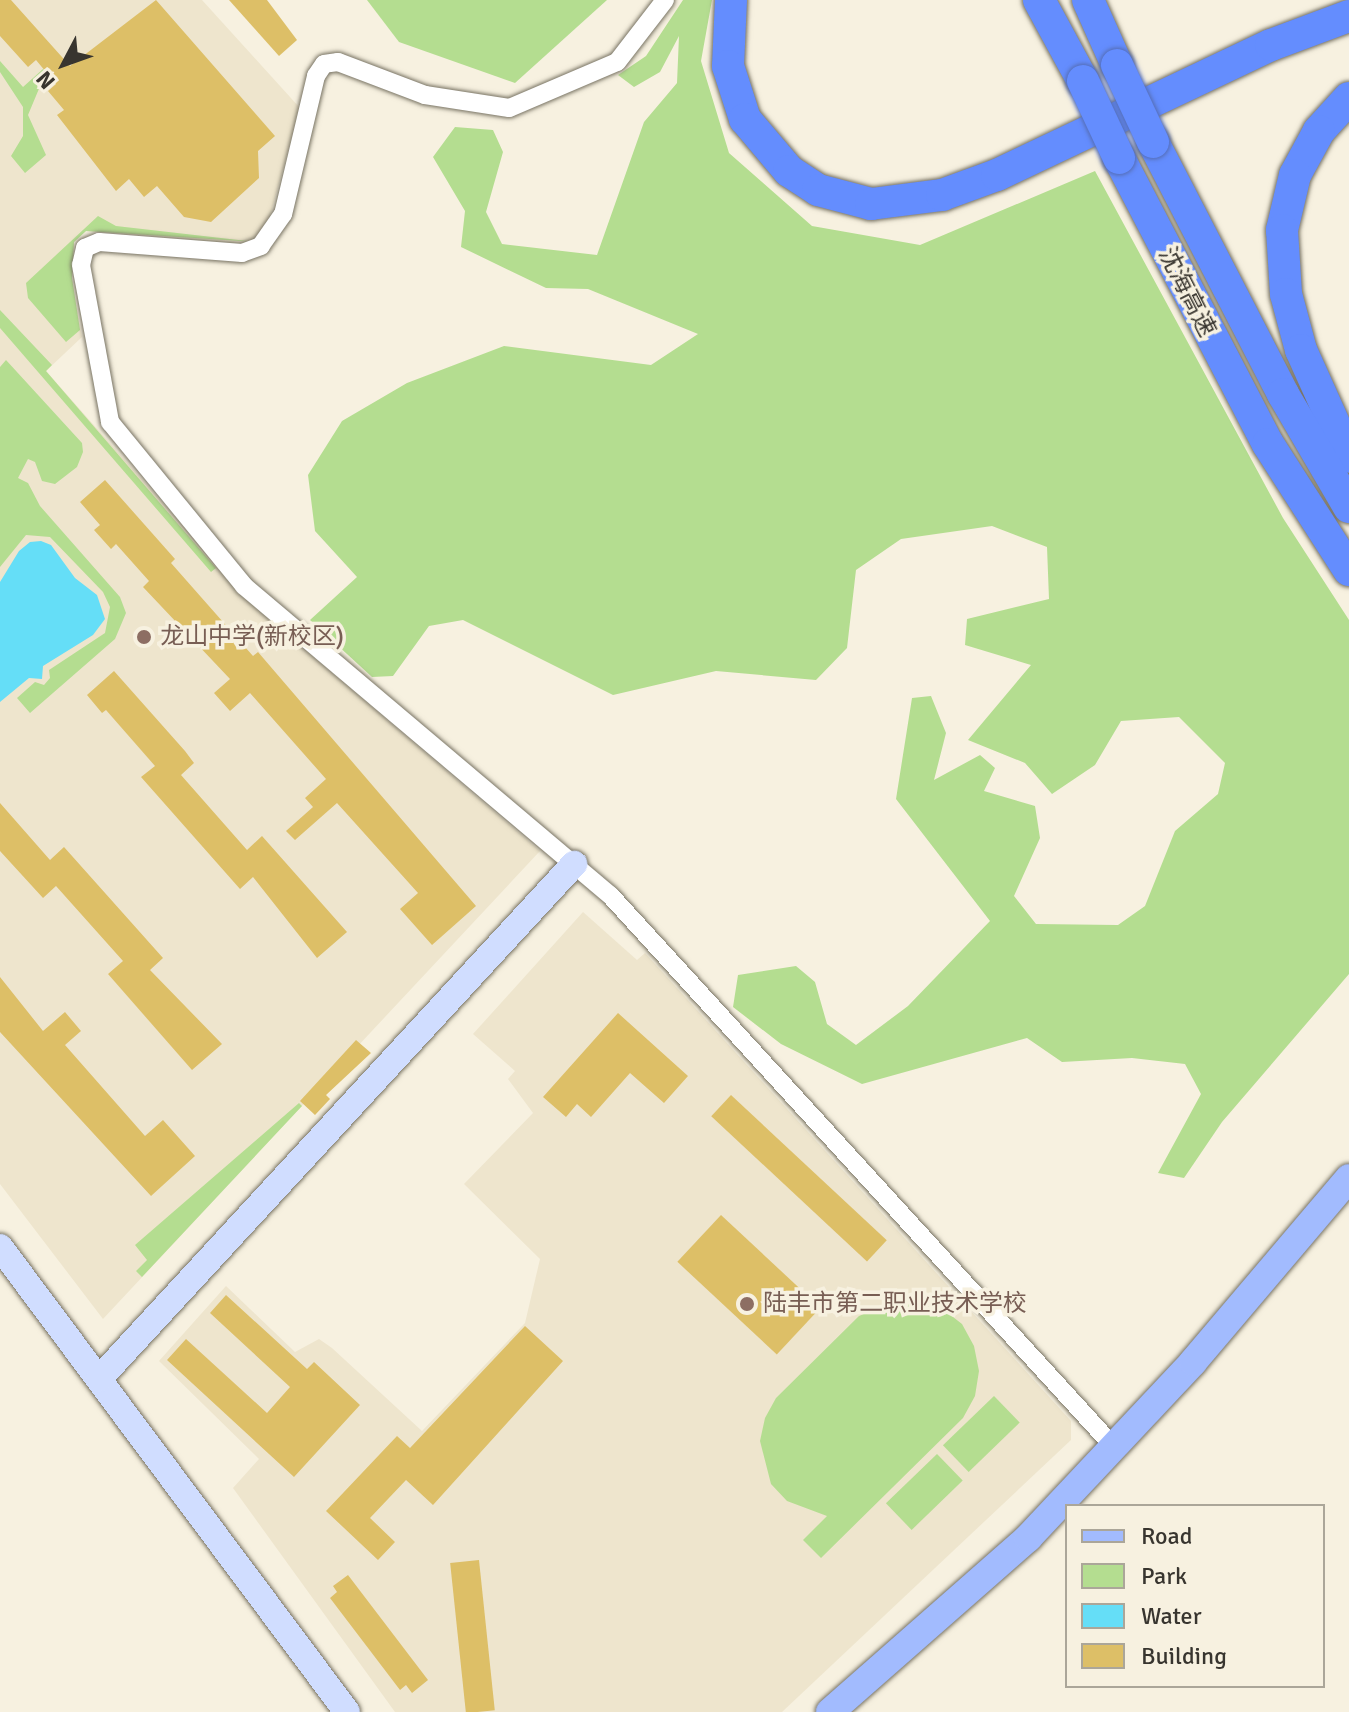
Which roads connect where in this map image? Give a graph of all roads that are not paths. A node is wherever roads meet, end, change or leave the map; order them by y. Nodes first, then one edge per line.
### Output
1 (665, 0) edge
2 (731, 0) edge
3 (750, 0) edge
4 (1039, 0) edge
5 (1052, 0) edge
6 (1088, 0) edge
7 (1349, 4) edge
8 (1349, 16) edge
9 (1083, 81) junction
10 (1349, 98) edge
11 (1349, 457) edge
12 (1349, 507) edge
13 (1349, 570) edge
14 (574, 864) junction
15 (1349, 1178) edge
16 (0, 1247) edge
17 (99, 1379) junction
18 (1114, 1447) junction
19 (347, 1712) edge
20 (830, 1712) edge

1 - 14 street
2 - 8 highway
3 - 7 highway
4 - 9 highway
5 - 9 highway, 沈海高速
6 - 12 highway, 沈海高速, bridge
9 - 13 highway, 沈海高速, bridge
10 - 11 highway
14 - 17 street
14 - 18 street
15 - 18 main road
16 - 17 street
17 - 19 street
18 - 20 main road

